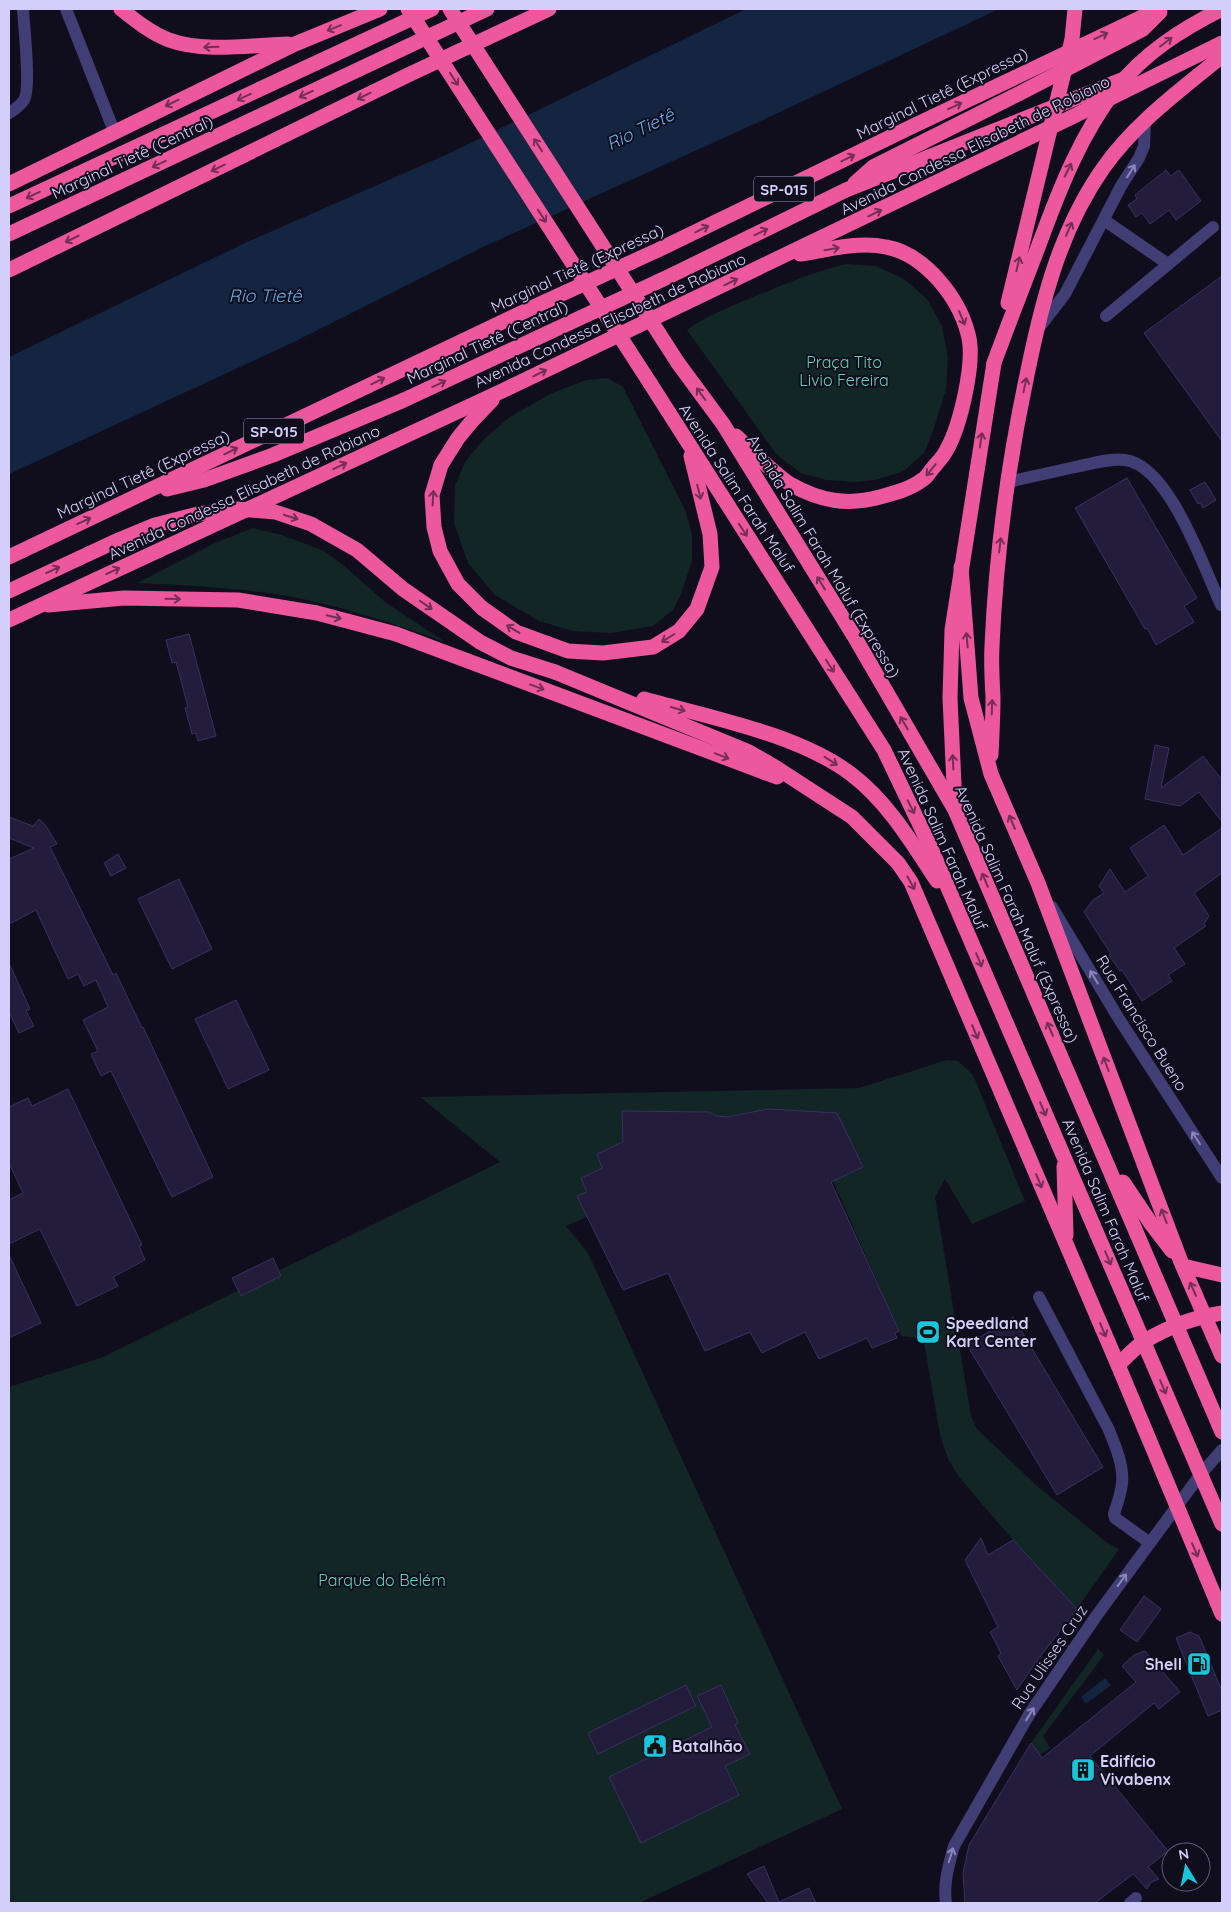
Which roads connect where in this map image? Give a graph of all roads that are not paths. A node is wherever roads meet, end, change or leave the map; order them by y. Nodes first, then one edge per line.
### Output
1 (23, 9) edge
2 (66, 9) edge
3 (121, 9) edge
4 (380, 9) edge
5 (408, 9) edge
6 (432, 9) edge
7 (450, 9) edge
8 (486, 9) edge
9 (549, 9) edge
10 (1075, 9) edge
11 (1159, 9) edge
12 (1163, 9) edge
13 (1222, 9) edge
14 (1222, 43) edge
15 (295, 44) junction
16 (1222, 56) edge
17 (1160, 74) junction
18 (9, 113) edge
19 (1145, 120) junction
20 (114, 131) junction
21 (9, 184) edge
22 (846, 190) junction
23 (9, 206) edge
24 (1104, 220) junction
25 (1213, 227) dead end
26 (9, 234) edge
27 (784, 257) junction
28 (1168, 264) junction
29 (9, 270) edge
30 (1106, 316) dead end
31 (1035, 333) junction
32 (994, 363) junction
33 (502, 391) junction
34 (723, 424) junction
35 (688, 444) junction
36 (1008, 482) junction
37 (132, 499) junction
38 (9, 557) edge
39 (961, 567) junction
40 (9, 591) edge
41 (1221, 605) dead end
42 (37, 606) junction
43 (9, 620) edge
44 (580, 682) junction
45 (991, 774) junction
46 (802, 786) junction
47 (955, 810) junction
48 (1038, 883) junction
49 (960, 915) junction
50 (1104, 1154) junction
51 (1064, 1157) junction
52 (1222, 1178) edge
53 (1066, 1244) junction
54 (1182, 1264) junction
55 (1222, 1275) edge
56 (1039, 1297) dead end
57 (1222, 1313) edge
58 (1206, 1316) junction
59 (1176, 1326) junction
60 (1144, 1342) junction
61 (1222, 1356) edge
62 (1118, 1365) junction
63 (1222, 1432) edge
64 (1222, 1450) edge
65 (1200, 1475) junction
66 (1178, 1505) junction
67 (1222, 1524) edge
68 (1150, 1543) junction
69 (1222, 1614) edge
70 (946, 1903) edge

1 - 18 street
2 - 20 street
15 -> 3 highway
4 -> 15 highway
5 -> 35 highway, Avenida Salim Farah Maluf, bridge
6 -> 23 highway, Marginal Tietê (Central)
34 -> 7 highway, Avenida Salim Farah Maluf (Expressa), bridge
8 -> 26 highway, Marginal Tietê (Central)
9 -> 29 highway
32 -> 10 highway, bridge
37 -> 11 highway, Marginal Tietê (Expressa) / SP-015
12 - 22 highway, Marginal Tietê (Expressa) / SP-015
32 -> 13 highway, bridge
14 - 17 highway, Avenida Condessa Elisabeth de Robiano
15 -> 20 highway
16 - 19 highway
17 - 22 highway
27 -> 17 highway, Avenida Condessa Elisabeth de Robiano
24 -> 19 street
31 -> 19 highway
20 - 21 highway
37 -> 22 highway, Marginal Tietê (Central) / SP-015
24 - 28 street
24 - 31 street
25 - 28 street
33 -> 27 highway, Avenida Condessa Elisabeth de Robiano
27 -> 34 highway
28 - 30 street
36 -> 31 highway
39 -> 32 highway
35 -> 33 highway
42 -> 33 highway, Avenida Condessa Elisabeth de Robiano
47 -> 34 highway, Avenida Salim Farah Maluf (Expressa)
35 -> 49 highway, Avenida Salim Farah Maluf
36 - 41 street
45 -> 36 highway
38 -> 37 highway, Marginal Tietê (Expressa) / SP-015
45 -> 39 highway
47 -> 39 highway
40 -> 44 highway, bridge
42 - 43 highway, Avenida Condessa Elisabeth de Robiano
42 -> 46 highway
44 - 46 highway
44 -> 49 highway
48 -> 45 highway
46 -> 53 highway
50 -> 47 highway, Avenida Salim Farah Maluf (Expressa)
52 -> 48 street, Rua Francisco Bueno
54 -> 48 highway
49 -> 51 highway, Avenida Salim Farah Maluf
50 - 54 highway
50 - 59 highway, Avenida Salim Farah Maluf (Expressa)
51 - 53 highway
51 -> 60 highway, Avenida Salim Farah Maluf
53 -> 62 highway
54 - 55 highway
58 -> 54 highway
56 - 68 street
57 - 58 highway
58 - 59 highway
58 - 61 highway
59 - 60 highway
59 - 63 highway, Avenida Salim Farah Maluf (Expressa)
60 - 62 highway
60 -> 65 highway
62 - 66 highway
64 - 65 street, Rua Ulisses Cruz
65 - 66 street, Rua Ulisses Cruz
65 - 67 highway
66 - 68 street, Rua Ulisses Cruz
66 -> 69 highway
70 -> 68 street, Rua Ulisses Cruz

